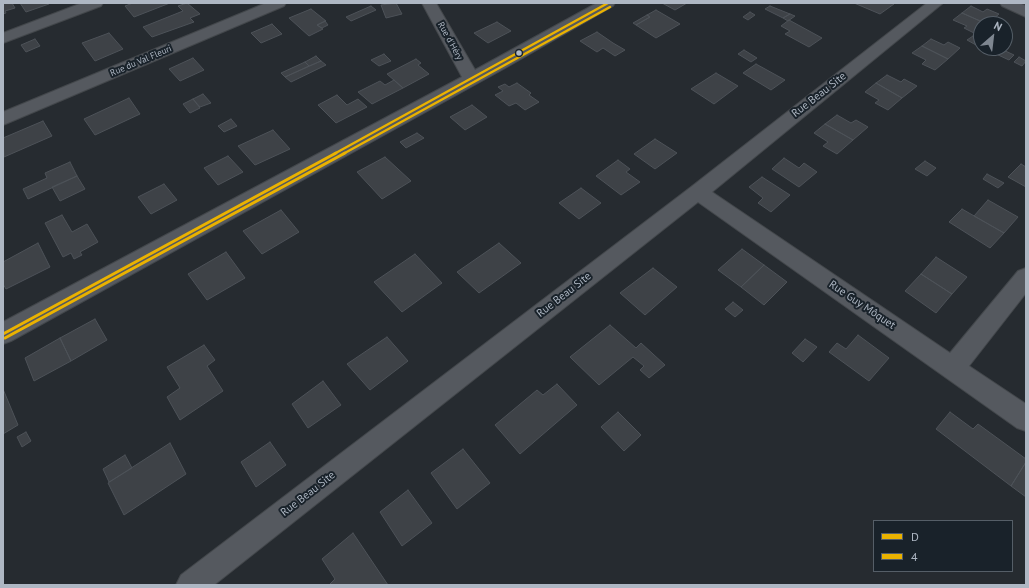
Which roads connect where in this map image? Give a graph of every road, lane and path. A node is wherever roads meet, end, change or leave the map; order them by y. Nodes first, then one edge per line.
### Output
1 (96, 3) edge
2 (280, 3) edge
3 (429, 3) edge
4 (608, 3) edge
5 (936, 3) edge
6 (1007, 3) edge
7 (1026, 12) edge
8 (3, 38) edge
9 (471, 79) junction
10 (3, 119) edge
11 (698, 192) junction
12 (1026, 277) edge
13 (3, 334) edge
14 (953, 367) junction
15 (1026, 419) edge
16 (191, 585) edge

1 - 8 street
2 - 10 street, Rue du Val Fleuri
3 - 9 street, Rue d'Héry
4 - 9 street
5 - 11 street, Rue Beau Site
6 - 7 street
9 - 13 street
11 - 14 street, Rue Guy Môquet
11 - 16 street, Rue Beau Site
12 - 14 street
14 - 15 street, Rue Guy Môquet

